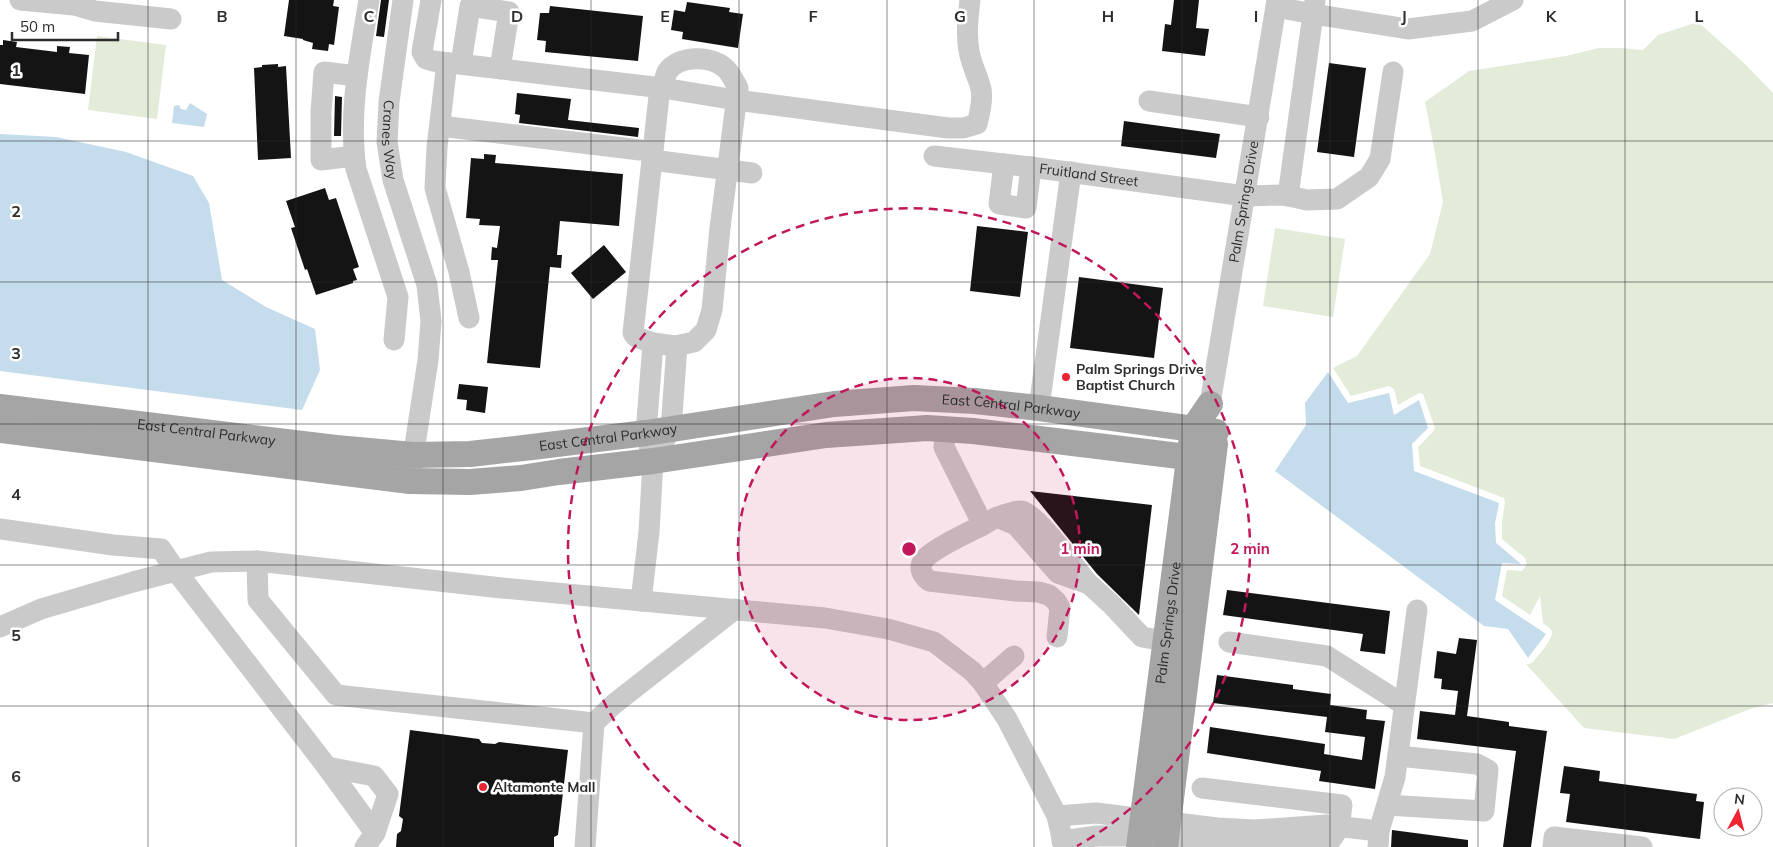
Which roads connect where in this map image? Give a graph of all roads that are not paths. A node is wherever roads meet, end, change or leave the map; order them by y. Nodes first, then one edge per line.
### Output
1 (20, 0) edge
2 (369, 0) edge
3 (403, 0) edge
4 (431, 0) edge
5 (970, 0) edge
6 (1513, 0) edge
7 (74, 3) edge
8 (1277, 4) edge
9 (1314, 7) edge
10 (171, 19) dead end
11 (454, 63) junction
12 (500, 69) junction
13 (1393, 72) dead end
14 (356, 76) junction
15 (662, 88) junction
16 (736, 100) junction
17 (1149, 101) dead end
18 (1259, 117) junction
19 (440, 126) junction
20 (646, 155) junction
21 (354, 156) junction
22 (934, 156) dead end
23 (1004, 164) junction
24 (1031, 167) junction
25 (727, 170) junction
26 (1071, 172) junction
27 (752, 173) dead end
28 (1245, 196) junction
29 (1288, 196) junction
30 (423, 276) junction
31 (394, 285) junction
32 (469, 318) dead end
33 (394, 340) dead end
34 (653, 343) junction
35 (677, 346) junction
36 (1210, 404) joint
37 (0, 406) edge
38 (1039, 408) junction
39 (946, 429) junction
40 (0, 430) edge
41 (1204, 430) junction
42 (658, 431) junction
43 (414, 455) junction
44 (1200, 459) junction
45 (653, 461) junction
46 (410, 481) junction
47 (998, 518) junction
48 (0, 530) edge
49 (257, 561) junction
50 (176, 571) junction
51 (641, 601) junction
52 (735, 609) junction
53 (1417, 610) dead end
54 (0, 627) edge
55 (1057, 637) dead end
56 (1165, 641) junction
57 (1229, 642) dead end
58 (1014, 656) dead end
59 (984, 684) junction
60 (1404, 705) junction
61 (594, 723) junction
62 (1398, 756) junction
63 (327, 767) junction
64 (1202, 788) dead end
65 (1387, 805) junction
66 (1058, 816) junction
67 (1339, 828) junction
68 (1141, 834) edge
69 (1166, 836) edge
70 (1379, 839) edge
71 (370, 840) edge
72 (1231, 841) edge
73 (1063, 844) edge
74 (585, 847) edge
75 (1553, 847) edge
76 (1642, 847) edge

1 - 7 street
2 - 14 street
3 - 30 street, Cranes Way
4 - 11 street
5 - 16 street
6 - 9 street
7 - 10 street
8 - 9 street
8 - 18 street, Palm Springs Drive
9 - 29 street
11 - 12 street
11 - 12 street
11 - 19 street
12 - 15 street
13 - 29 street, Fruitland Street
14 - 21 street
14 - 21 street
15 - 16 street
15 - 16 street
15 - 20 street
16 - 25 street
17 - 18 street
18 - 28 street, Palm Springs Drive
19 - 20 street
19 - 32 street
20 - 25 street
20 - 34 street
21 - 31 street
22 - 23 street, Fruitland Street
23 - 24 street, Fruitland Street
23 - 24 street
24 - 26 street, Fruitland Street
25 - 27 street
25 - 35 street
26 - 28 street, Fruitland Street
26 - 38 street
28 - 29 street, Fruitland Street
28 - 36 street, Palm Springs Drive
30 - 31 street
30 - 43 street, Cranes Way
31 - 33 street
34 - 35 street
34 - 42 street
35 - 42 street
36 - 41 main road, Palm Springs Drive
37 - 43 main road, East Central Parkway
38 - 41 main road, East Central Parkway
38 - 42 main road, East Central Parkway
39 - 44 main road, East Central Parkway
39 - 45 main road, East Central Parkway
39 - 47 street
40 - 46 main road, East Central Parkway
41 - 44 main road, Palm Springs Drive
42 - 43 main road, East Central Parkway
42 - 45 street
43 - 46 street, Cranes Way
44 - 56 main road, Palm Springs Drive
44 - 69 main road, Palm Springs Drive
45 - 46 main road, East Central Parkway
45 - 51 street
47 - 55 street
47 - 56 street
48 - 50 street
49 - 50 street
49 - 51 street
49 - 61 street
50 - 54 street
50 - 63 street
51 - 52 street
52 - 59 street
52 - 61 street
53 - 60 street
56 - 68 main road, Palm Springs Drive
57 - 60 street
58 - 59 street
59 - 66 street
60 - 62 street
61 - 74 street
62 - 65 street
62 - 65 street
63 - 71 street
63 - 71 street
64 - 67 street
65 - 70 street
66 - 68 street
66 - 73 street
67 - 70 street
67 - 72 street
68 - 69 street
68 - 73 street
69 - 72 street
75 - 76 street

